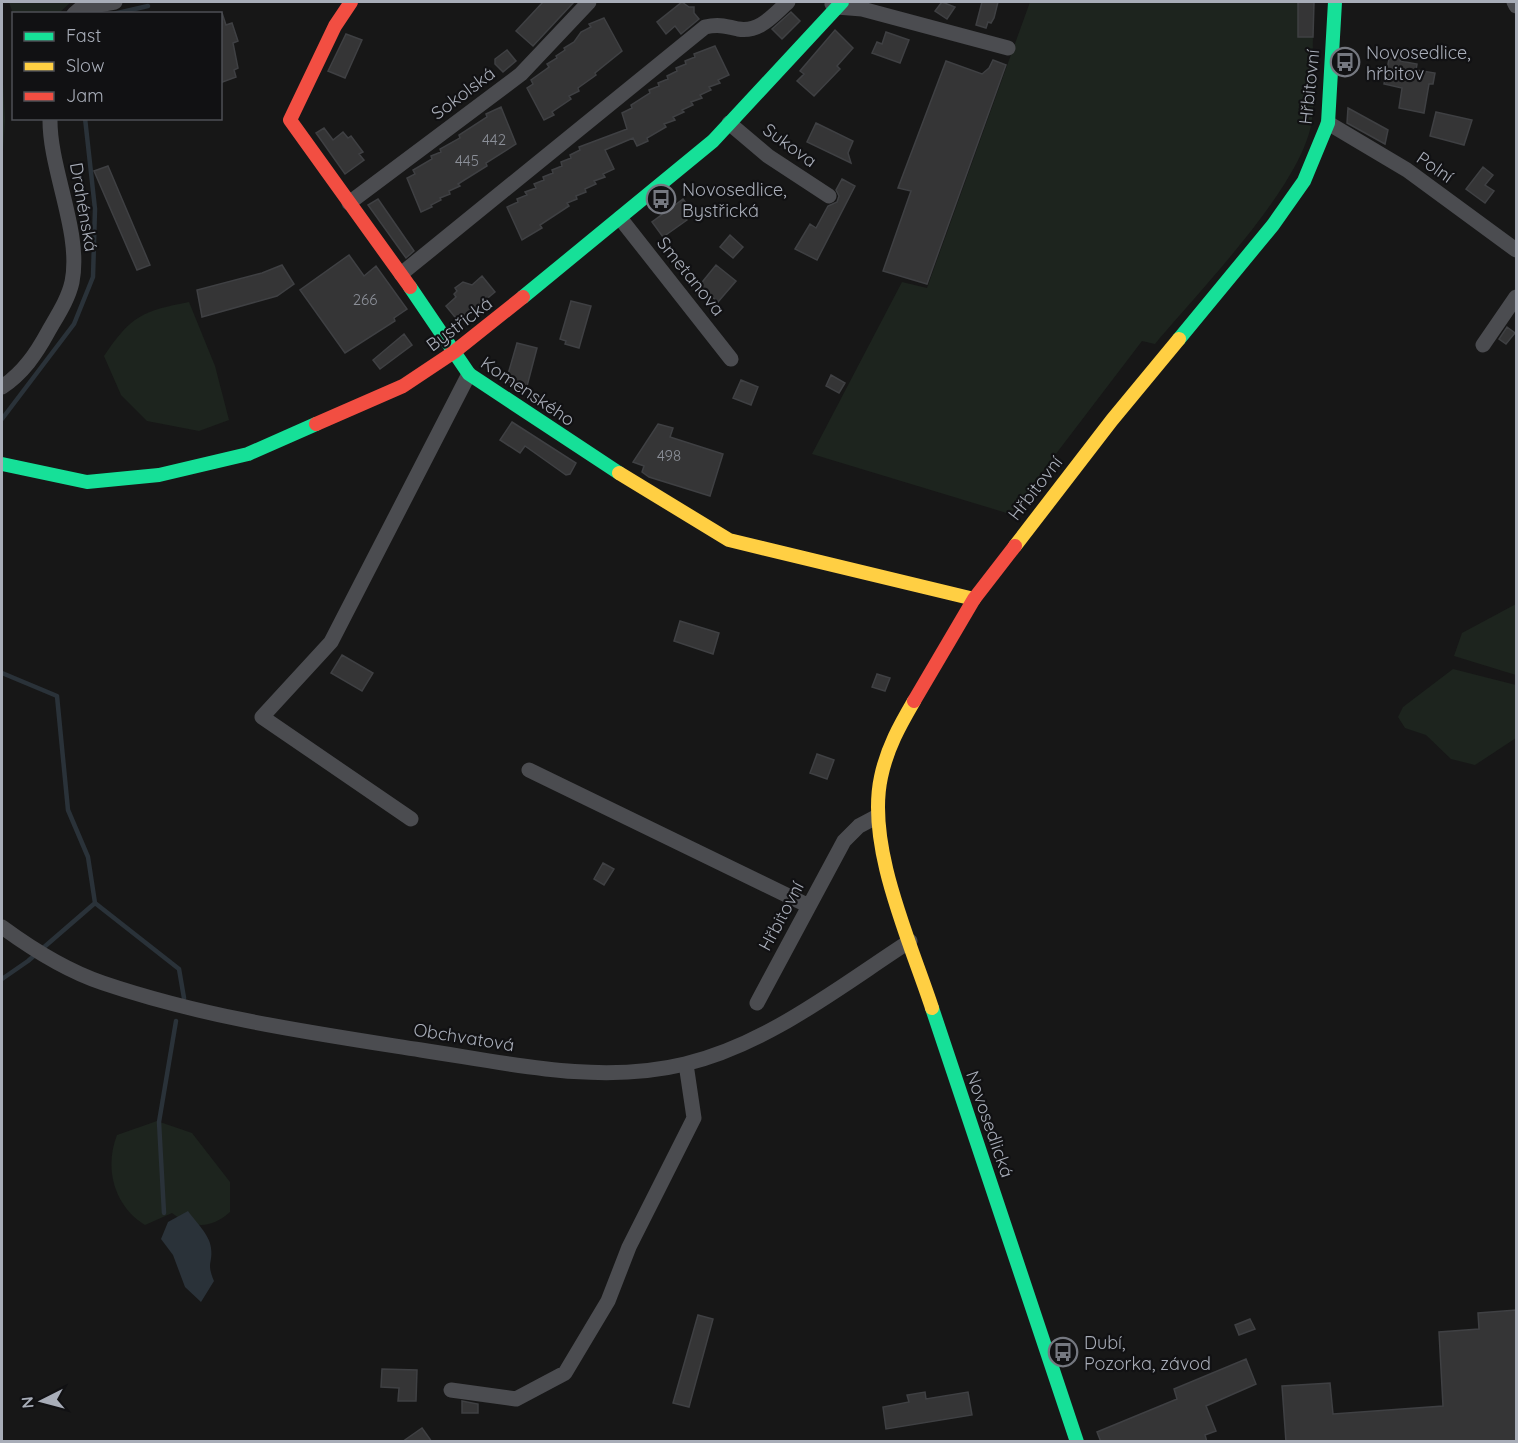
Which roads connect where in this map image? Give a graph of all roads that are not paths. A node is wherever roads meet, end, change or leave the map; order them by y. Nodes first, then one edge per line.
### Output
1 (115, 2) edge
2 (351, 2) edge
3 (589, 2) edge
4 (788, 2) edge
5 (1335, 2) edge
6 (1514, 2) edge
7 (836, 3) edge
8 (1516, 6) edge
9 (76, 12) edge
10 (1008, 48) dead end
11 (50, 120) edge
12 (729, 123) junction
13 (1328, 123) junction
14 (829, 196) dead end
15 (350, 203) junction
16 (620, 218) junction
17 (1516, 250) edge
18 (401, 274) junction
19 (1516, 297) edge
20 (1483, 345) dead end
21 (454, 352) junction
22 (731, 358) dead end
23 (469, 375) junction
24 (2, 387) edge
25 (2, 464) edge
26 (974, 599) junction
27 (529, 770) dead end
28 (876, 817) junction
29 (411, 819) dead end
30 (809, 906) junction
31 (2, 927) edge
32 (910, 941) junction
33 (756, 1003) dead end
34 (686, 1064) junction
35 (451, 1390) dead end
36 (1077, 1442) edge

1 - 9 street
2 - 15 street, Komenského
3 - 15 street, Sokolská
4 - 18 street
5 - 13 street, Hřbitovní
6 - 8 street
7 - 10 street
7 - 12 street, Bystřická
11 - 24 street, Drahénská
12 - 14 street, Sukova
12 - 16 street, Bystřická
13 - 17 street, Polní
13 - 26 street, Hřbitovní
15 - 18 street, Komenského
16 - 21 street, Bystřická
16 - 22 street, Smetanova
18 - 21 street, Komenského
19 - 20 street
21 - 23 street, Komenského
21 - 25 street, Bystřická
23 - 26 street, Komenského
23 - 29 street
26 - 28 street, Hřbitovní
27 - 30 street
28 - 30 street, Hřbitovní
28 - 32 street, Novosedlická
30 - 33 street, Hřbitovní
31 - 34 street, Obchvatová
32 - 34 street, Obchvatová
32 - 36 street, Novosedlická
34 - 35 street

